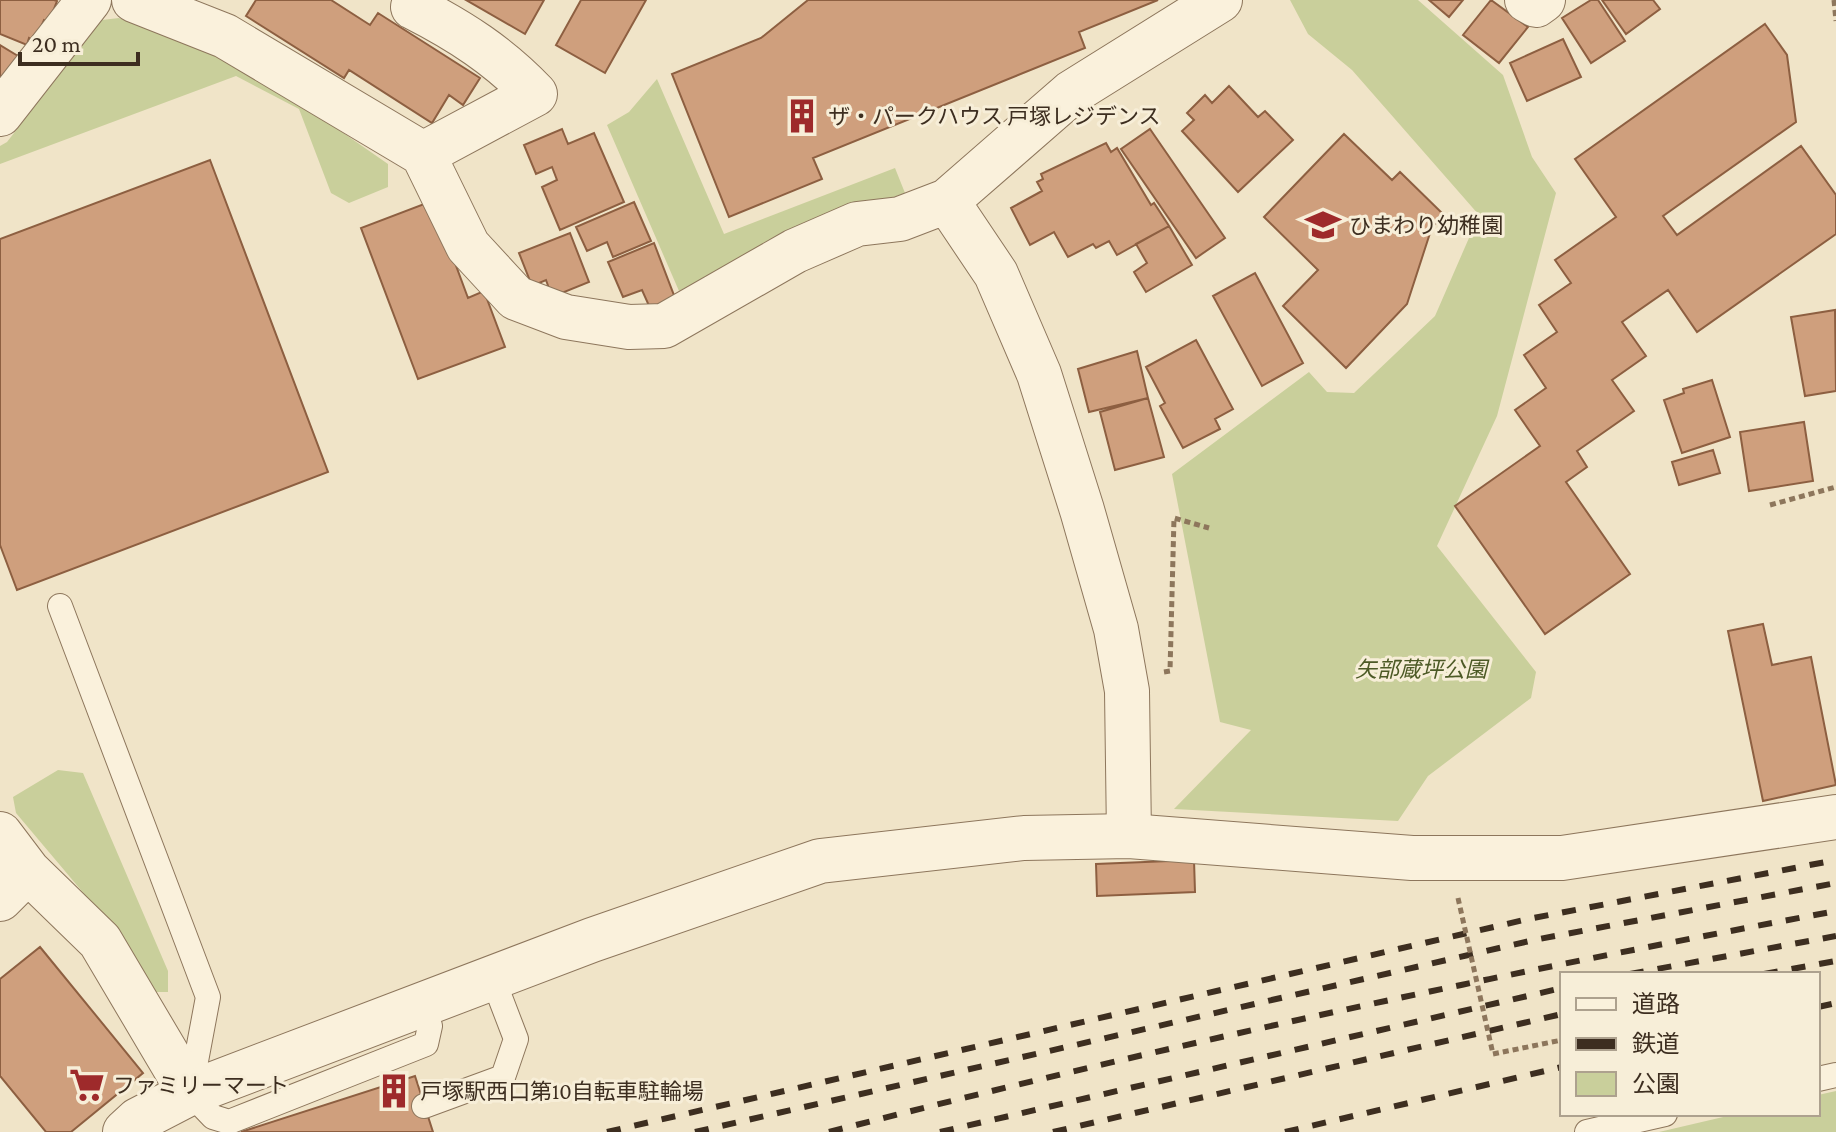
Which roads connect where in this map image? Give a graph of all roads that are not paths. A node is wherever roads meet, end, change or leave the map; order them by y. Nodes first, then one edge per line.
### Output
1 (89, 0) edge
2 (134, 0) edge
3 (1220, 0) edge
4 (1527, 0) edge
5 (1543, 0) edge
6 (410, 2) edge
7 (217, 15) edge
8 (0, 114) edge
9 (423, 154) junction
10 (947, 201) junction
11 (60, 606) dead end
12 (1836, 817) edge
13 (0, 834) edge
14 (1129, 836) junction
15 (14, 885) edge
16 (493, 979) junction
17 (190, 1093) junction
18 (424, 1106) dead end
19 (1656, 1116) edge
20 (138, 1128) edge
21 (1587, 1132) edge

1 - 8 street
2 - 7 street
3 - 10 street
4 - 5 street
6 - 9 street
7 - 9 street
9 - 10 street
10 - 14 street
11 - 17 lane
12 - 14 street
13 - 15 street
14 - 16 street
15 - 17 street
16 - 17 street
16 - 18 lane
17 - 20 street
19 - 21 lane

